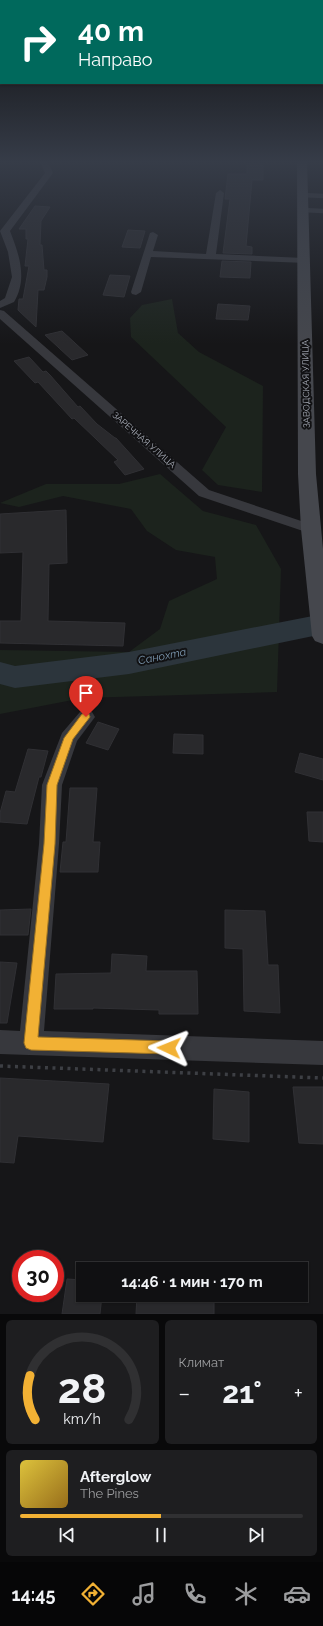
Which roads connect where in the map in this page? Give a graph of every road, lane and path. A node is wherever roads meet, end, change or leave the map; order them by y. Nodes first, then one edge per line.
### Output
1 (12, 221) edge
2 (216, 221) edge
3 (303, 221) edge
4 (153, 235) dead end
5 (13, 252) junction
6 (0, 253) edge
7 (147, 254) junction
8 (211, 256) junction
9 (304, 261) junction
10 (136, 292) dead end
11 (0, 305) edge
12 (0, 313) edge
13 (310, 529) junction
14 (323, 636) edge
15 (86, 717) dead end
16 (0, 1042) edge
17 (31, 1043) junction
18 (323, 1053) edge
19 (0, 1066) edge
20 (323, 1078) edge

1 - 5 street
2 - 8 street
3 - 9 main road, ЗАВОДСКАЯ УЛИЦА
4 - 7 street
5 - 6 street
5 - 11 street
7 - 8 street
7 - 10 street
8 - 9 street
9 - 13 main road, ЗАВОДСКАЯ УЛИЦА
12 - 13 street, ЗАРЕЧНАЯ УЛИЦА
13 - 14 main road, ЗАВОДСКАЯ УЛИЦА
15 - 17 street
16 - 17 street
17 - 18 street
19 - 20 path

